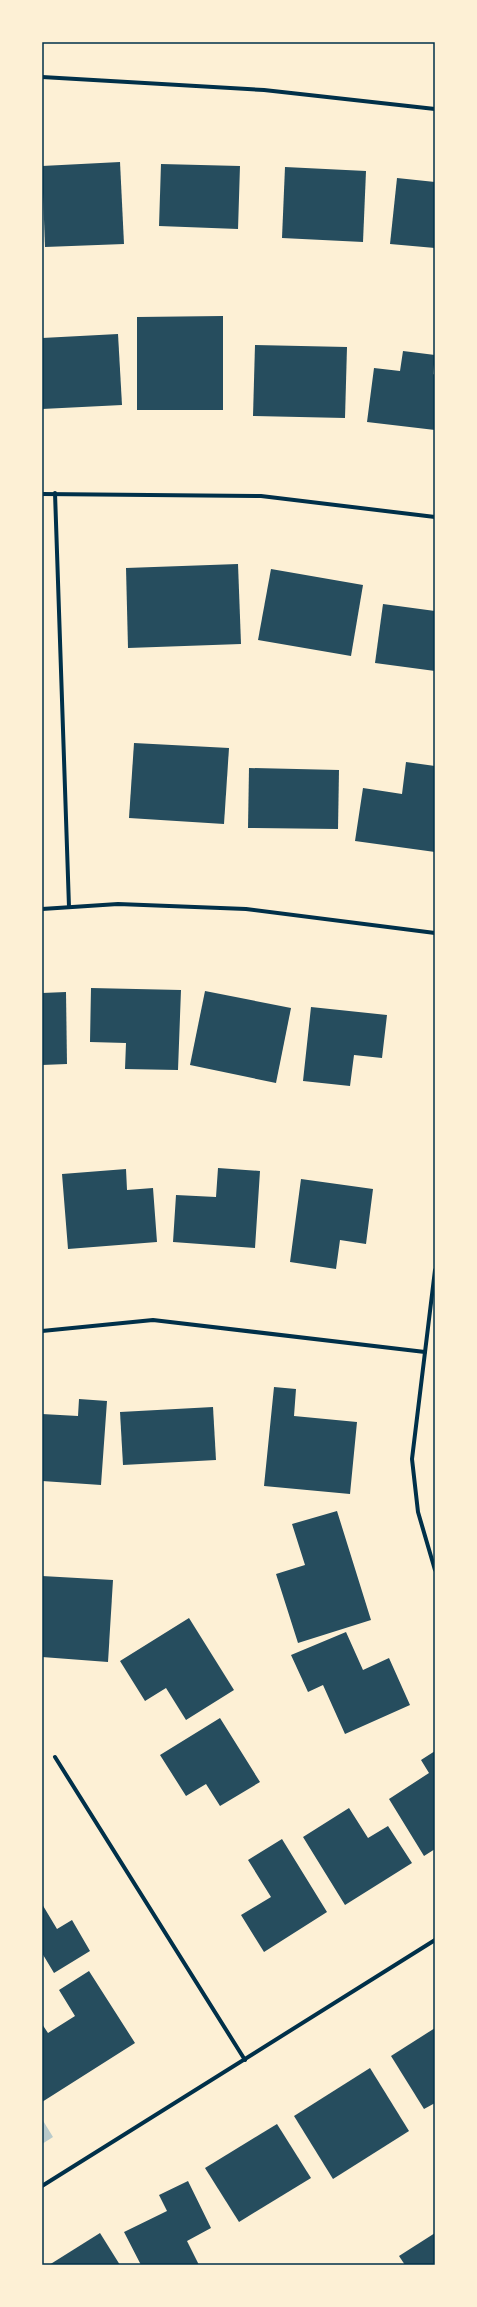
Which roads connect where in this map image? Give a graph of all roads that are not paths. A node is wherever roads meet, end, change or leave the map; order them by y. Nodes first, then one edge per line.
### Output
1 (42, 77) edge
2 (435, 109) edge
3 (55, 493) junction
4 (42, 494) edge
5 (435, 517) edge
6 (69, 907) junction
7 (42, 909) edge
8 (435, 933) edge
9 (435, 1270) edge
10 (42, 1331) edge
11 (425, 1352) junction
12 (435, 1570) edge
13 (55, 1757) dead end
14 (435, 1940) edge
15 (245, 2060) junction
16 (42, 2186) edge

1 - 2 street
3 - 4 street
3 - 5 street
3 - 6 street
6 - 7 street
6 - 8 street
9 - 11 street
10 - 11 street
11 - 12 street
13 - 15 street
14 - 15 street
15 - 16 street

